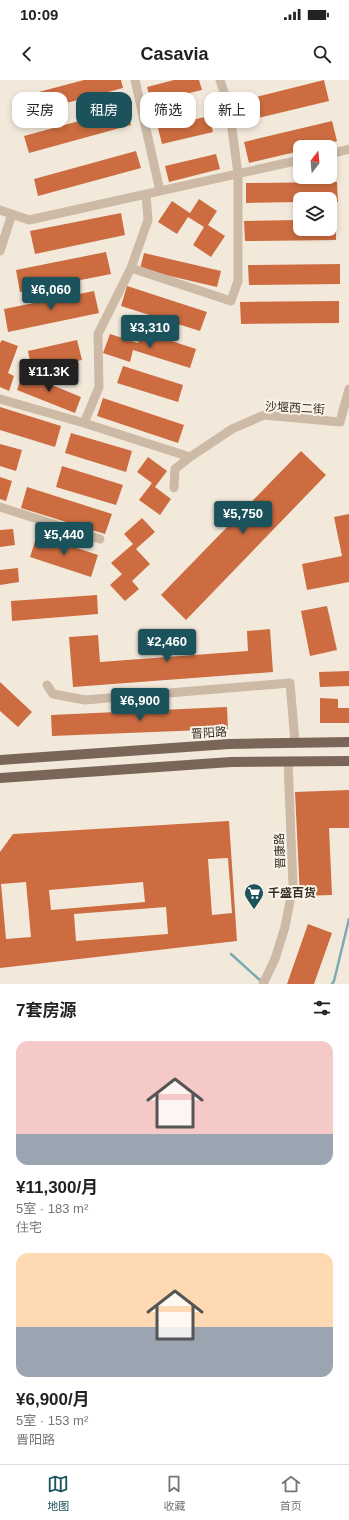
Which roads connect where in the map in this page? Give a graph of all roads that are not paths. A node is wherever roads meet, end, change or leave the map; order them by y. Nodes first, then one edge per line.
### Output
1 (135, 80) edge
2 (220, 80) edge
3 (349, 149) edge
4 (337, 152) edge
5 (293, 162) edge
6 (238, 174) junction
7 (160, 191) junction
8 (146, 194) junction
9 (0, 210) edge
10 (12, 214) junction
11 (0, 251) edge
12 (131, 268) junction
13 (349, 389) edge
14 (0, 399) edge
15 (84, 423) junction
16 (190, 457) junction
17 (174, 488) dead end
18 (0, 507) edge
19 (100, 539) dead end
20 (46, 685) dead end
21 (295, 742) junction
22 (349, 742) edge
23 (0, 760) edge
24 (288, 761) junction
25 (349, 761) edge
26 (0, 778) edge
27 (265, 980) edge

1 - 7 street
2 - 6 street
3 - 4 street
5 - 6 street
6 - 7 street
6 - 12 street
7 - 8 street
8 - 10 street
8 - 12 street
9 - 10 street
10 - 11 street
12 - 15 street
13 - 16 street, 沙堰西二街
14 - 15 street
15 - 16 street
16 - 17 street, 沙堰西二街
18 - 19 street
20 - 21 street
21 - 22 main road, 晋阳路
21 - 23 main road, 晋阳路
24 - 25 main road
24 - 26 main road
24 - 27 street, 晋康路

